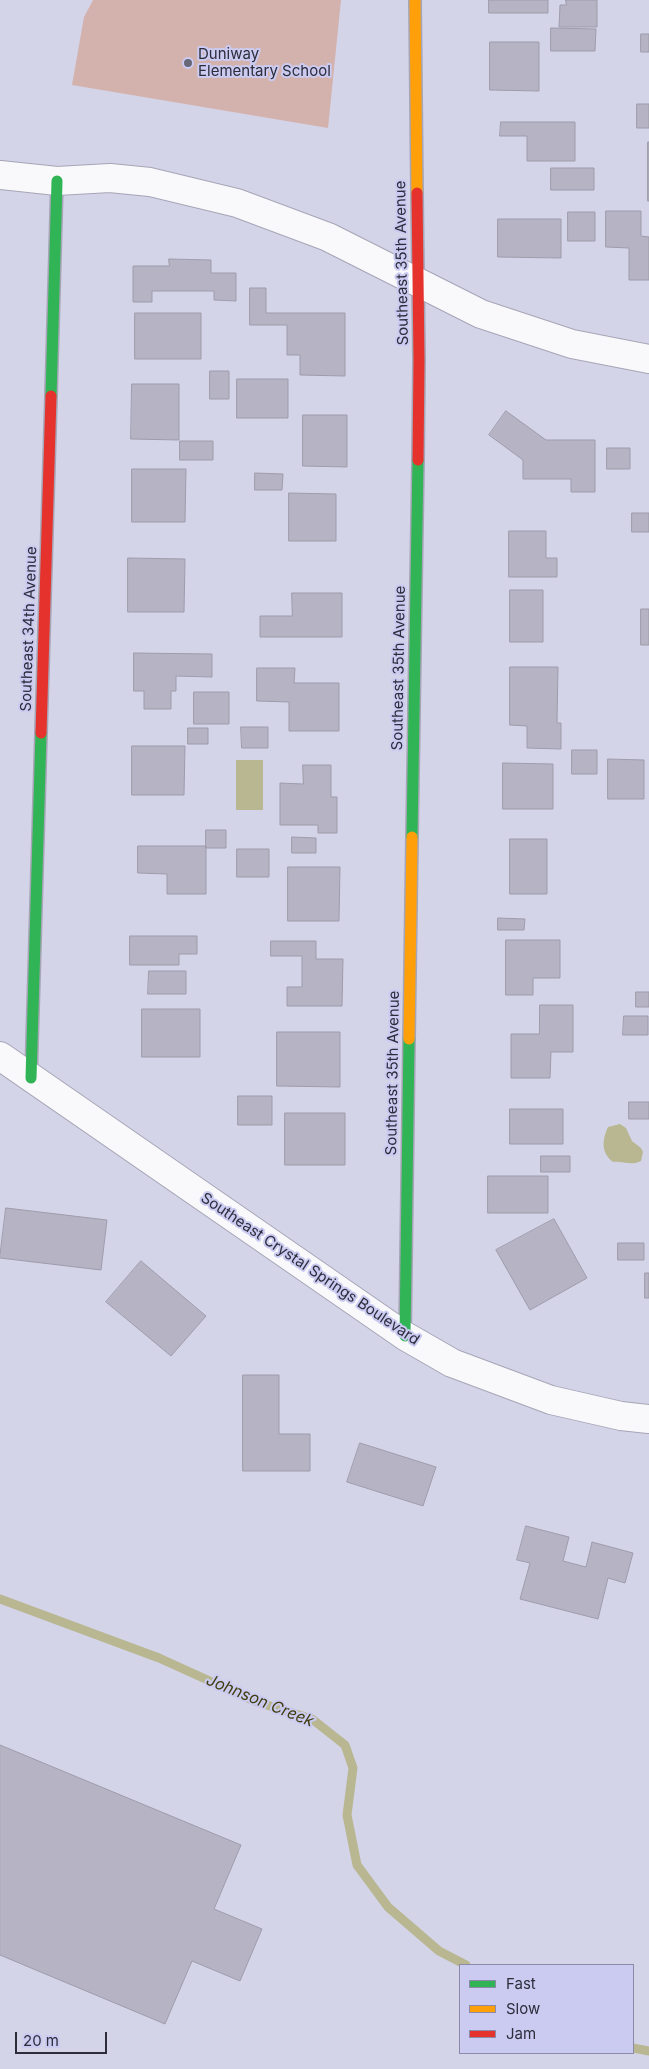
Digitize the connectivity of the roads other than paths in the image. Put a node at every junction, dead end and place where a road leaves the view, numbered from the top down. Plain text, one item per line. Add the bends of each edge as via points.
1 (415, 0) edge
2 (0, 175) edge
3 (57, 181) junction
4 (417, 282) junction
5 (649, 359) edge
6 (0, 1056) edge
7 (31, 1078) junction
8 (404, 1336) junction
9 (649, 1419) edge

1 - 4 street, Southeast 35th Avenue
2 - 3 street
3 - 4 street via 110,178 150,182 237,204 328,237
3 - 7 street, Southeast 34th Avenue
4 - 5 street via 481,314 572,344
4 - 8 street, Southeast 35th Avenue via 419,361
6 - 7 street, Southeast Crystal Springs Boulevard
7 - 8 street, Southeast Crystal Springs Boulevard
8 - 9 street, Southeast Crystal Springs Boulevard via 452,1363 551,1400

